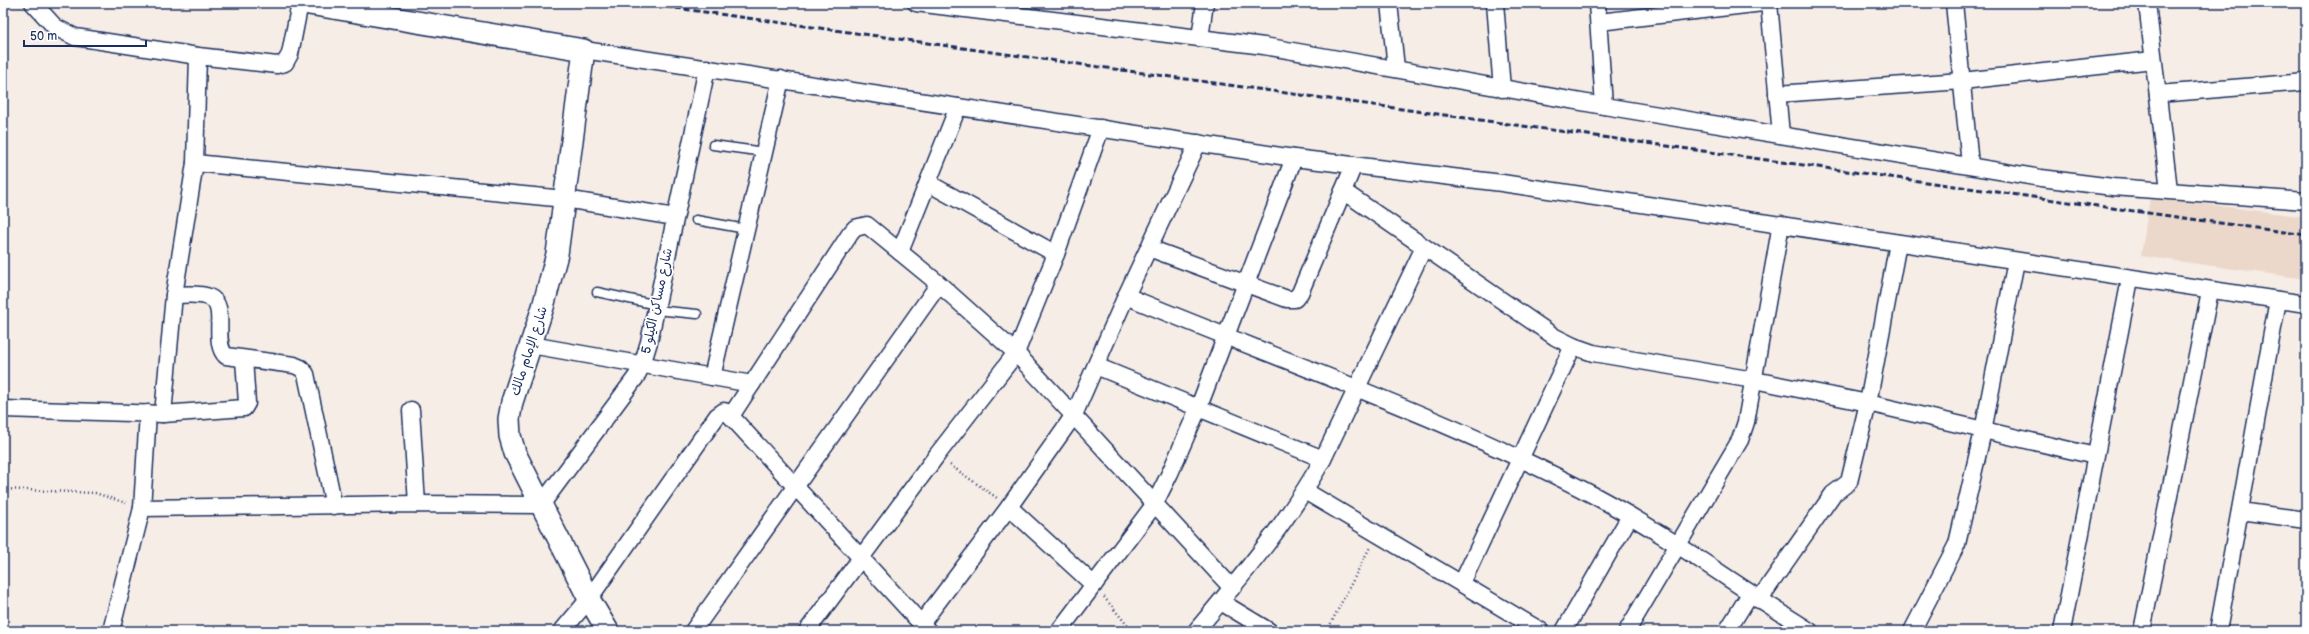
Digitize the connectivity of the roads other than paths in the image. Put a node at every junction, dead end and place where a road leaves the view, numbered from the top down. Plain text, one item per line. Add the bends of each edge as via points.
1 (33, 3) edge
2 (300, 3) edge
3 (304, 3) edge
4 (916, 3) edge
5 (1205, 3) edge
6 (1389, 3) edge
7 (1495, 3) edge
8 (1597, 3) edge
9 (1763, 3) edge
10 (1769, 3) edge
11 (1954, 3) edge
12 (2147, 3) edge
13 (975, 7) edge
14 (1599, 22) junction
15 (1200, 38) junction
16 (584, 50) junction
17 (198, 56) junction
18 (2154, 60) junction
19 (707, 68) junction
20 (1396, 68) junction
21 (781, 80) junction
22 (1962, 81) junction
23 (2306, 82) edge
24 (1502, 88) junction
25 (1777, 94) junction
26 (2158, 94) junction
27 (1604, 106) junction
28 (958, 107) junction
29 (1100, 128) junction
30 (1781, 135) junction
31 (1198, 143) junction
32 (713, 145) dead end
33 (764, 152) junction
34 (1294, 158) junction
35 (195, 163) junction
36 (1354, 165) junction
37 (1970, 165) junction
38 (928, 183) junction
39 (2169, 190) junction
40 (1343, 191) junction
41 (565, 199) junction
42 (2306, 201) edge
43 (675, 217) junction
44 (696, 220) dead end
45 (1781, 224) junction
46 (746, 229) junction
47 (1898, 243) junction
48 (1424, 247) junction
49 (1149, 248) junction
50 (900, 252) junction
51 (1056, 254) junction
52 (2016, 262) junction
53 (2130, 279) junction
54 (1245, 283) junction
55 (939, 284) junction
56 (2210, 290) junction
57 (597, 292) dead end
58 (174, 295) junction
59 (1126, 296) junction
60 (2278, 300) junction
61 (2306, 304) edge
62 (656, 307) junction
63 (697, 314) dead end
64 (1224, 337) junction
65 (531, 345) junction
66 (1573, 346) junction
67 (1016, 353) junction
68 (244, 359) junction
69 (642, 365) junction
70 (1096, 366) junction
71 (712, 377) junction
72 (1754, 380) junction
73 (752, 384) junction
74 (1356, 389) junction
75 (1868, 403) junction
76 (3, 409) edge
77 (1198, 409) junction
78 (411, 410) dead end
79 (155, 413) junction
80 (1074, 415) junction
81 (731, 416) junction
82 (1983, 431) junction
83 (2095, 456) junction
84 (1323, 459) junction
85 (1520, 460) junction
86 (796, 487) junction
87 (1305, 491) junction
88 (417, 504) junction
89 (541, 505) junction
90 (1154, 505) junction
91 (334, 506) junction
92 (1009, 507) junction
93 (142, 508) junction
94 (2240, 512) junction
95 (1630, 516) junction
96 (2306, 520) edge
97 (1677, 545) junction
98 (861, 559) junction
99 (1462, 583) junction
100 (1094, 585) junction
101 (1232, 588) junction
102 (1755, 597) junction
103 (588, 599) junction
104 (1221, 602) junction
105 (924, 627) edge
106 (1537, 630) edge
107 (111, 631) edge
108 (562, 631) edge
109 (608, 631) edge
110 (693, 631) edge
111 (807, 631) edge
112 (1059, 631) edge
113 (1196, 631) edge
114 (1269, 631) edge
115 (1564, 631) edge
116 (1627, 631) edge
117 (1727, 631) edge
118 (1810, 631) edge
119 (1912, 631) edge
120 (2062, 631) edge
121 (2142, 631) edge
122 (2218, 631) edge

1 - 17 street via 55,28 75,37
2 - 17 street via 290,54 285,63 277,65
3 - 16 street
4 - 13 street
5 - 15 street
6 - 20 street
7 - 24 street
8 - 14 street
9 - 14 street
10 - 25 street
11 - 22 street
12 - 18 street
13 - 15 street
14 - 27 street
15 - 20 street
16 - 19 street
16 - 41 street, شارع الإمام مالك
17 - 35 street
18 - 22 street
18 - 26 street
19 - 21 street
19 - 43 street, شارع مساكن الكيلو 5
20 - 24 street
21 - 28 street
21 - 33 street
22 - 25 street
22 - 37 street
23 - 26 street
24 - 27 street
25 - 30 street
26 - 39 street
27 - 30 street
28 - 29 street
28 - 38 street
29 - 31 street
29 - 51 street
30 - 37 street
31 - 34 street
31 - 49 street
32 - 33 lane
33 - 46 street
34 - 36 street
34 - 54 street
35 - 41 street
35 - 58 street
36 - 40 street
36 - 45 street via 1502,183
37 - 39 street via 2049,179 2113,187
38 - 50 street
38 - 51 street
39 - 42 street
40 - 48 street
40 - 54 street via 1295,300
41 - 43 street
41 - 65 street, شارع الإمام مالك via 552,274
43 - 62 street, شارع مساكن الكيلو 5
44 - 46 lane
45 - 47 street
45 - 72 street
46 - 71 street
47 - 52 street
47 - 75 street
48 - 66 street via 1555,337
48 - 74 street
49 - 54 street
49 - 59 street
50 - 55 street
50 - 73 street via 867,225 855,228
51 - 67 street
52 - 53 street
52 - 82 street
53 - 56 street
53 - 83 street
54 - 64 street
55 - 67 street
55 - 86 street
56 - 60 street
56 - 121 street
57 - 62 lane
58 - 68 street via 202,296 214,300 218,306 222,351 226,356
58 - 79 street
59 - 64 street
59 - 70 street
60 - 61 street
60 - 94 street
62 - 63 lane
62 - 69 street, شارع مساكن الكيلو 5
64 - 74 street
64 - 77 street
65 - 69 street
65 - 89 street, شارع الإمام مالك via 512,402 510,436 515,453
66 - 72 street via 1593,352
66 - 85 street
67 - 80 street
67 - 98 street
68 - 79 street via 247,401 244,408
68 - 91 street via 294,365 306,374
69 - 71 street
69 - 89 street, شارع مساكن الكيلو 5 via 636,377
70 - 77 street
70 - 80 street
71 - 73 street
72 - 75 street
72 - 97 street via 1740,440
73 - 81 street
74 - 84 street
74 - 85 street
75 - 82 street
75 - 102 street via 1849,482 1833,494
76 - 79 street
77 - 84 street
77 - 90 street
78 - 88 street
79 - 93 street
80 - 90 street
80 - 92 street
81 - 86 street
81 - 103 street via 724,411 717,416
82 - 83 street
82 - 119 street via 1957,544
83 - 120 street
84 - 87 street
85 - 95 street
85 - 99 street
86 - 98 street
86 - 110 street
87 - 99 street
87 - 101 street via 1273,537
88 - 89 street
88 - 91 street
89 - 103 street, شارع الإمام مالك
90 - 100 street
90 - 101 street
91 - 93 street
92 - 100 street
92 - 105 street
93 - 107 street
94 - 96 street
94 - 122 street
95 - 97 street
95 - 115 street
97 - 102 street
97 - 116 street
98 - 105 street
98 - 111 street
99 - 106 street
100 - 112 street
101 - 104 street
102 - 117 street
102 - 118 street
103 - 108 street
103 - 109 street, شارع الإمام مالك
104 - 113 street
104 - 114 street

